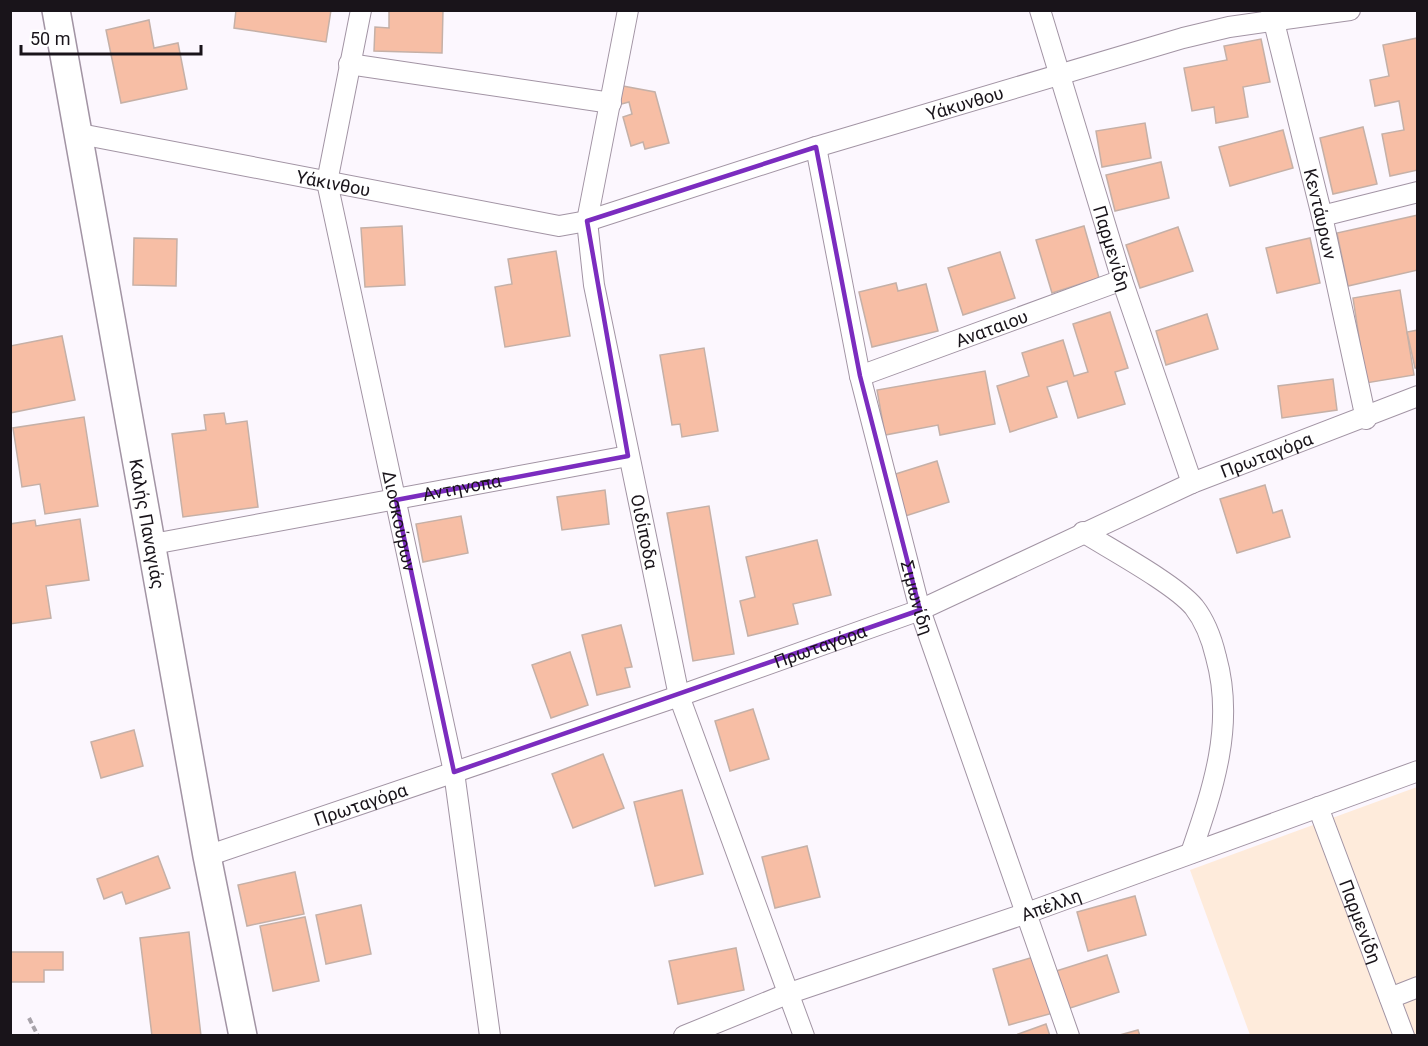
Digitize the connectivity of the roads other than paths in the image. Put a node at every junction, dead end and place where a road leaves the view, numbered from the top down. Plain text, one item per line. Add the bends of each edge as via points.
1 (56, 10) edge
2 (361, 10) edge
3 (628, 10) edge
4 (1040, 10) edge
5 (1350, 10) edge
6 (1272, 16) edge
7 (349, 64) junction
8 (1058, 75) junction
9 (611, 103) junction
10 (80, 134) junction
11 (816, 147) junction
12 (327, 182) junction
13 (1418, 192) edge
14 (1322, 216) junction
15 (587, 221) junction
16 (1122, 280) junction
17 (860, 376) junction
18 (1418, 396) edge
19 (1366, 418) junction
20 (628, 456) junction
21 (1192, 483) junction
22 (396, 500) junction
23 (1083, 532) junction
24 (153, 544) junction
25 (920, 610) junction
26 (679, 696) junction
27 (1418, 771) edge
28 (454, 772) junction
29 (1318, 807) junction
30 (1191, 854) junction
31 (207, 856) junction
32 (1027, 913) junction
33 (1418, 987) edge
34 (787, 994) junction
35 (1390, 998) junction
36 (243, 1035) edge
37 (490, 1035) edge
38 (684, 1035) edge
39 (804, 1035) edge
40 (1069, 1035) edge
41 (1404, 1035) edge

1 - 10 street, Καλής Παναγιάς
2 - 7 street, Διοσκούρων
3 - 9 street, Οιδίποδα
4 - 8 street, Παρμενίδη
5 - 6 street, Υάκυνθου
6 - 8 street, Υάκυνθου
6 - 14 street, Κεντάυρων
7 - 9 street
7 - 12 street, Διοσκούρων
8 - 11 street, Υάκυνθου
8 - 16 street, Παρμενίδη
9 - 15 street, Οιδίποδα
10 - 12 street, Υάκινθου
10 - 24 street, Καλής Παναγιάς
11 - 15 street, Υάκυνθου
11 - 17 street, Σιμωνίδη
12 - 15 street, Υάκινθου via 559,226
12 - 22 street, Διοσκούρων
13 - 14 street
14 - 19 street, Κεντάυρων
15 - 20 street, Οιδίποδα via 594,285
16 - 17 street, Αναταιου
16 - 21 street, Παρμενίδη
17 - 25 street, Σιμωνίδη
18 - 19 street, Πρωταγόρα
19 - 21 street, Πρωταγόρα
20 - 22 street, Αντηνοπα
20 - 26 street, Οιδίποδα
21 - 23 street, Πρωταγόρα
22 - 24 street, Αντηνοπα
22 - 28 street, Διοσκούρων
23 - 25 street, Πρωταγόρα
23 - 30 street via 1193,606 1211,638 1224,684 1224,734
24 - 31 street, Καλής Παναγιάς
25 - 26 street, Πρωταγόρα
25 - 32 street, Σιμωνίδη
26 - 28 street, Πρωταγόρα
26 - 34 street, Οιδίποδα
27 - 29 street, Απέλλη
28 - 31 street, Πρωταγόρα
28 - 37 street, Διοσκούρων
29 - 30 street, Απέλλη
29 - 35 street, Παρμενίδη
30 - 32 street, Απέλλη
31 - 36 street, Καλής Παναγιάς
32 - 34 street, Απέλλη
32 - 40 street, Σιμωνίδη
33 - 35 street
34 - 38 street, Απέλλη
34 - 39 street, Οιδίποδα
35 - 41 street, Παρμενίδη

